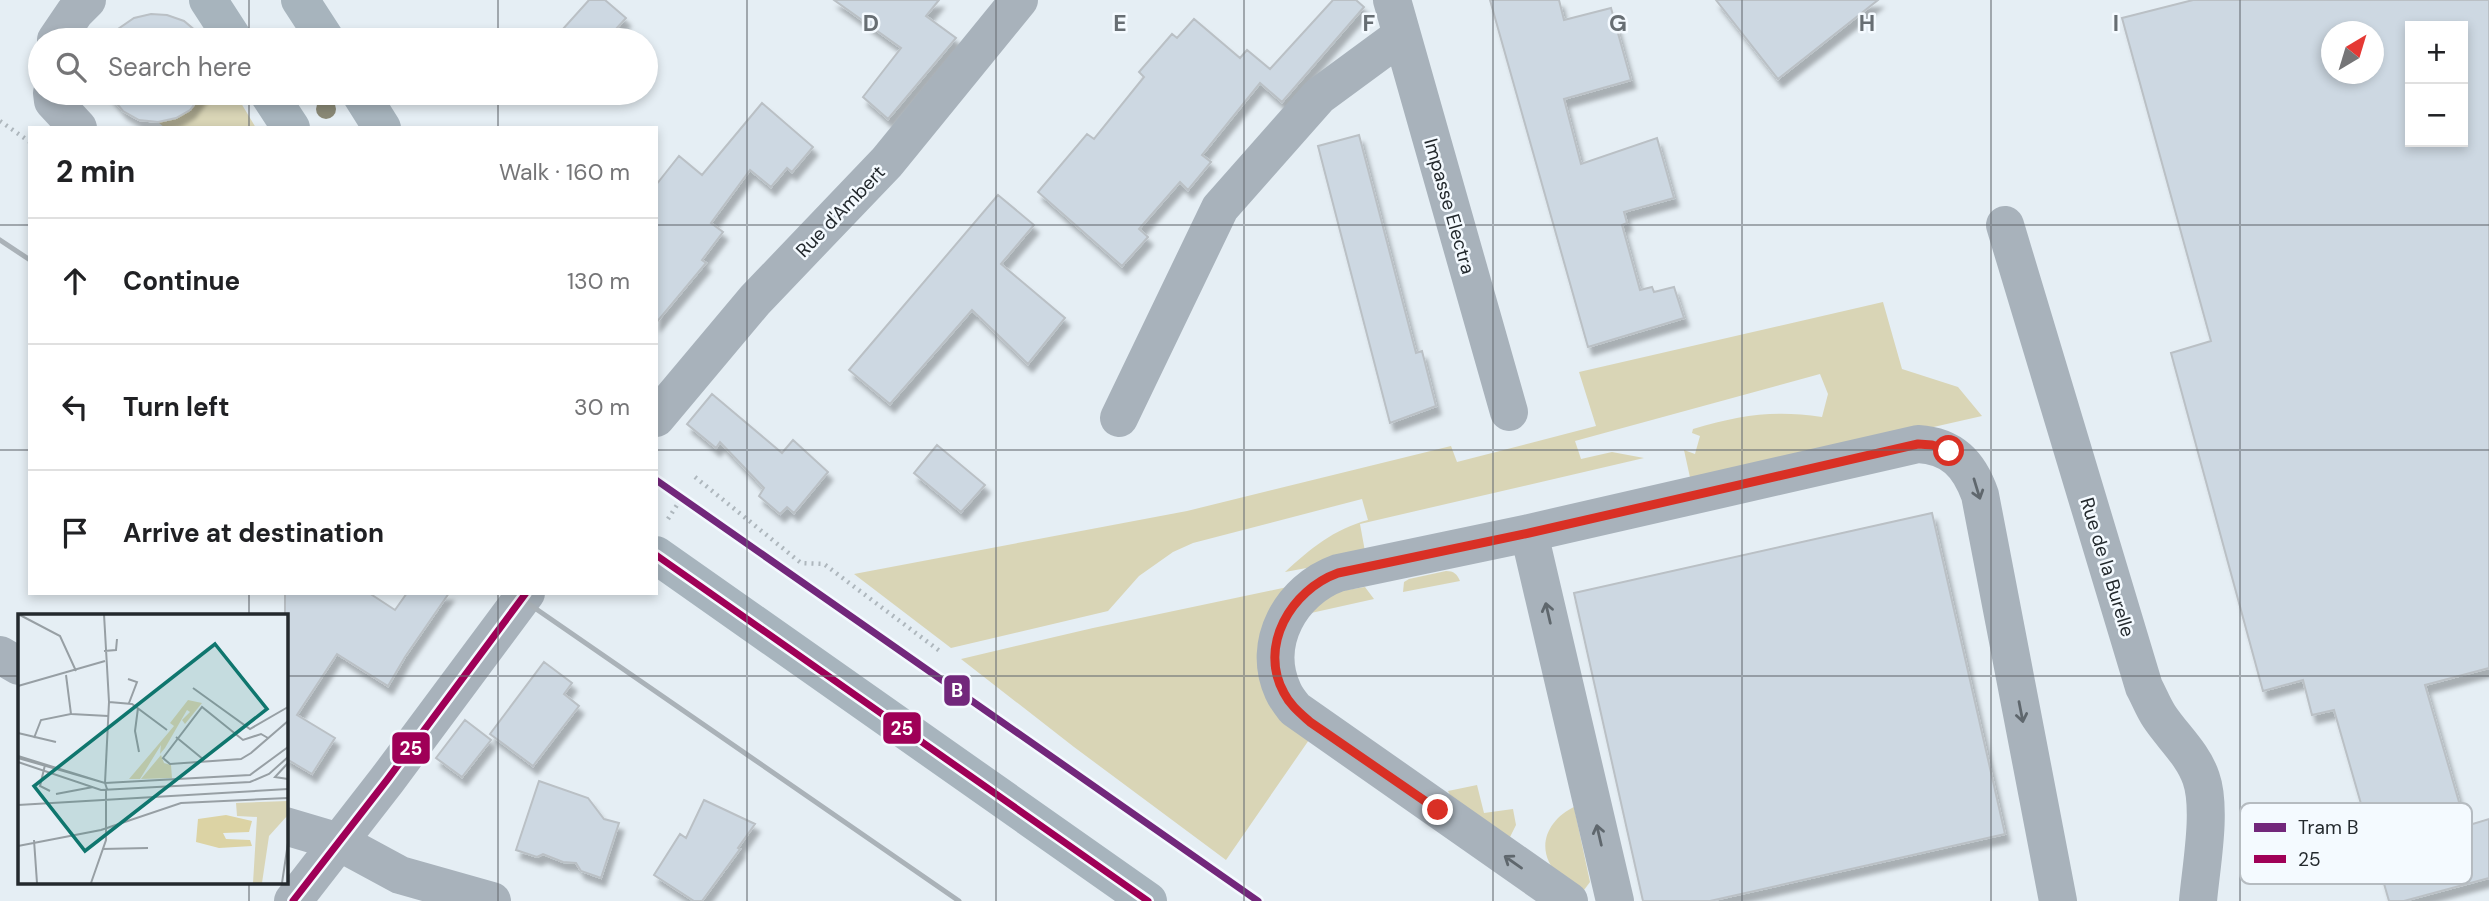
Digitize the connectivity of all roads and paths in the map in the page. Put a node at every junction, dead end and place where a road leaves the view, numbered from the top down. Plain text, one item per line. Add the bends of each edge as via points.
1 (87, 0) edge
2 (208, 0) edge
3 (300, 0) edge
4 (1019, 0) edge
5 (1397, 18) edge
6 (64, 28) edge
7 (226, 28) edge
8 (318, 28) edge
9 (56, 105) edge
10 (276, 105) edge
11 (368, 105) edge
12 (0, 121) edge
13 (76, 126) edge
14 (290, 126) edge
15 (381, 126) edge
16 (28, 141) edge
17 (2005, 225) dead end
18 (1509, 412) dead end
19 (658, 416) edge
20 (1119, 418) dead end
21 (695, 477) dead end
22 (686, 491) dead end
23 (1529, 533) junction
24 (661, 538) edge
25 (524, 595) edge
26 (941, 652) dead end
27 (0, 655) edge
28 (18, 665) edge
29 (287, 827) edge
30 (339, 842) junction
31 (293, 901) edge
32 (492, 901) edge
33 (1148, 901) edge
34 (1569, 901) edge
35 (1615, 901) edge
36 (2058, 901) edge
37 (2198, 901) edge

1 - 6 street
2 - 7 main road
3 - 8 main road
4 - 19 street, Rue d'Ambert via 887,162 755,300
5 - 18 street, Impasse Electra
5 - 20 street via 1319,96 1220,208
9 - 13 street
10 - 14 main road
11 - 15 main road
12 - 16 path
17 - 37 street, Rue de la Burelle via 2144,687 2201,776 2205,815
21 - 26 path via 802,563 824,564
22 - 24 path
34 -> 23 street via 1310,722 1283,692 1275,658 1276,641 1290,610 1324,578
35 -> 23 street
23 -> 36 street via 1918,444 1949,451 1968,470 1980,495
24 - 33 main road
25 - 30 street
27 - 28 street
29 - 30 street
30 - 31 street
30 - 32 street via 400,875

